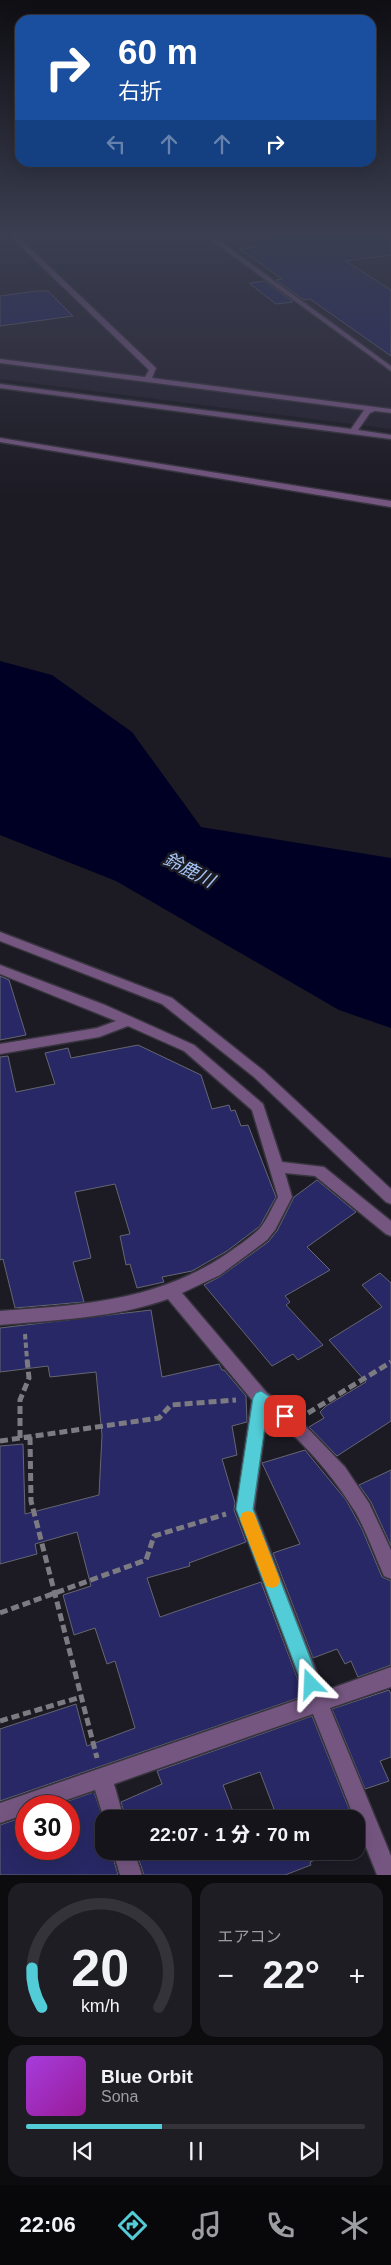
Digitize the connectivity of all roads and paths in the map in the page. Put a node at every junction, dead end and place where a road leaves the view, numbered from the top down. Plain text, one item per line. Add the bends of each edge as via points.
1 (102, 322) edge
2 (326, 322) edge
3 (0, 361) edge
4 (391, 369) edge
5 (148, 379) junction
6 (0, 386) edge
7 (370, 411) junction
8 (391, 411) edge
9 (354, 429) junction
10 (391, 437) edge
11 (0, 440) edge
12 (391, 504) edge
13 (0, 936) edge
14 (0, 969) edge
15 (129, 1021) junction
16 (0, 1049) edge
17 (276, 1167) junction
18 (391, 1198) edge
19 (391, 1230) edge
20 (172, 1292) junction
21 (24, 1316) junction
22 (0, 1318) edge
23 (391, 1362) edge
24 (261, 1398) junction
25 (292, 1423) junction
26 (30, 1437) junction
27 (20, 1438) junction
28 (0, 1441) edge
29 (244, 1509) junction
30 (391, 1570) edge
31 (54, 1592) junction
32 (0, 1613) edge
33 (391, 1677) edge
34 (81, 1697) junction
35 (318, 1702) junction
36 (0, 1721) edge
37 (102, 1778) junction
38 (111, 1810) edge
39 (0, 1813) edge
40 (126, 1860) edge
41 (130, 1875) edge
42 (388, 1875) edge

1 - 5 street via 153,370
2 - 4 street
3 - 5 street
5 - 7 street via 349,405
6 - 9 street
7 - 8 street
7 - 9 street
9 - 10 street
11 - 12 street
13 - 18 street via 167,1001 259,1074
14 - 15 street
15 - 16 street via 99,1032
15 - 17 street via 189,1048 258,1108
17 - 19 street via 319,1171
17 - 20 street via 286,1197 266,1231 219,1269
20 - 21 street via 80,1312
20 - 24 street
21 - 22 street
21 - 27 path via 29,1378 20,1400
23 - 25 path
24 - 25 street
24 - 26 path via 171,1405 159,1418
24 - 29 street
25 - 30 street via 339,1472 363,1509
26 - 27 path
26 - 31 path via 31,1501
27 - 28 path
29 - 31 path via 154,1536 146,1560
29 - 35 street
31 - 32 path
31 - 34 path
33 - 35 street
34 - 36 path
34 - 37 path
35 - 37 street
35 - 42 street
37 - 38 street
37 - 39 street
40 - 41 street

